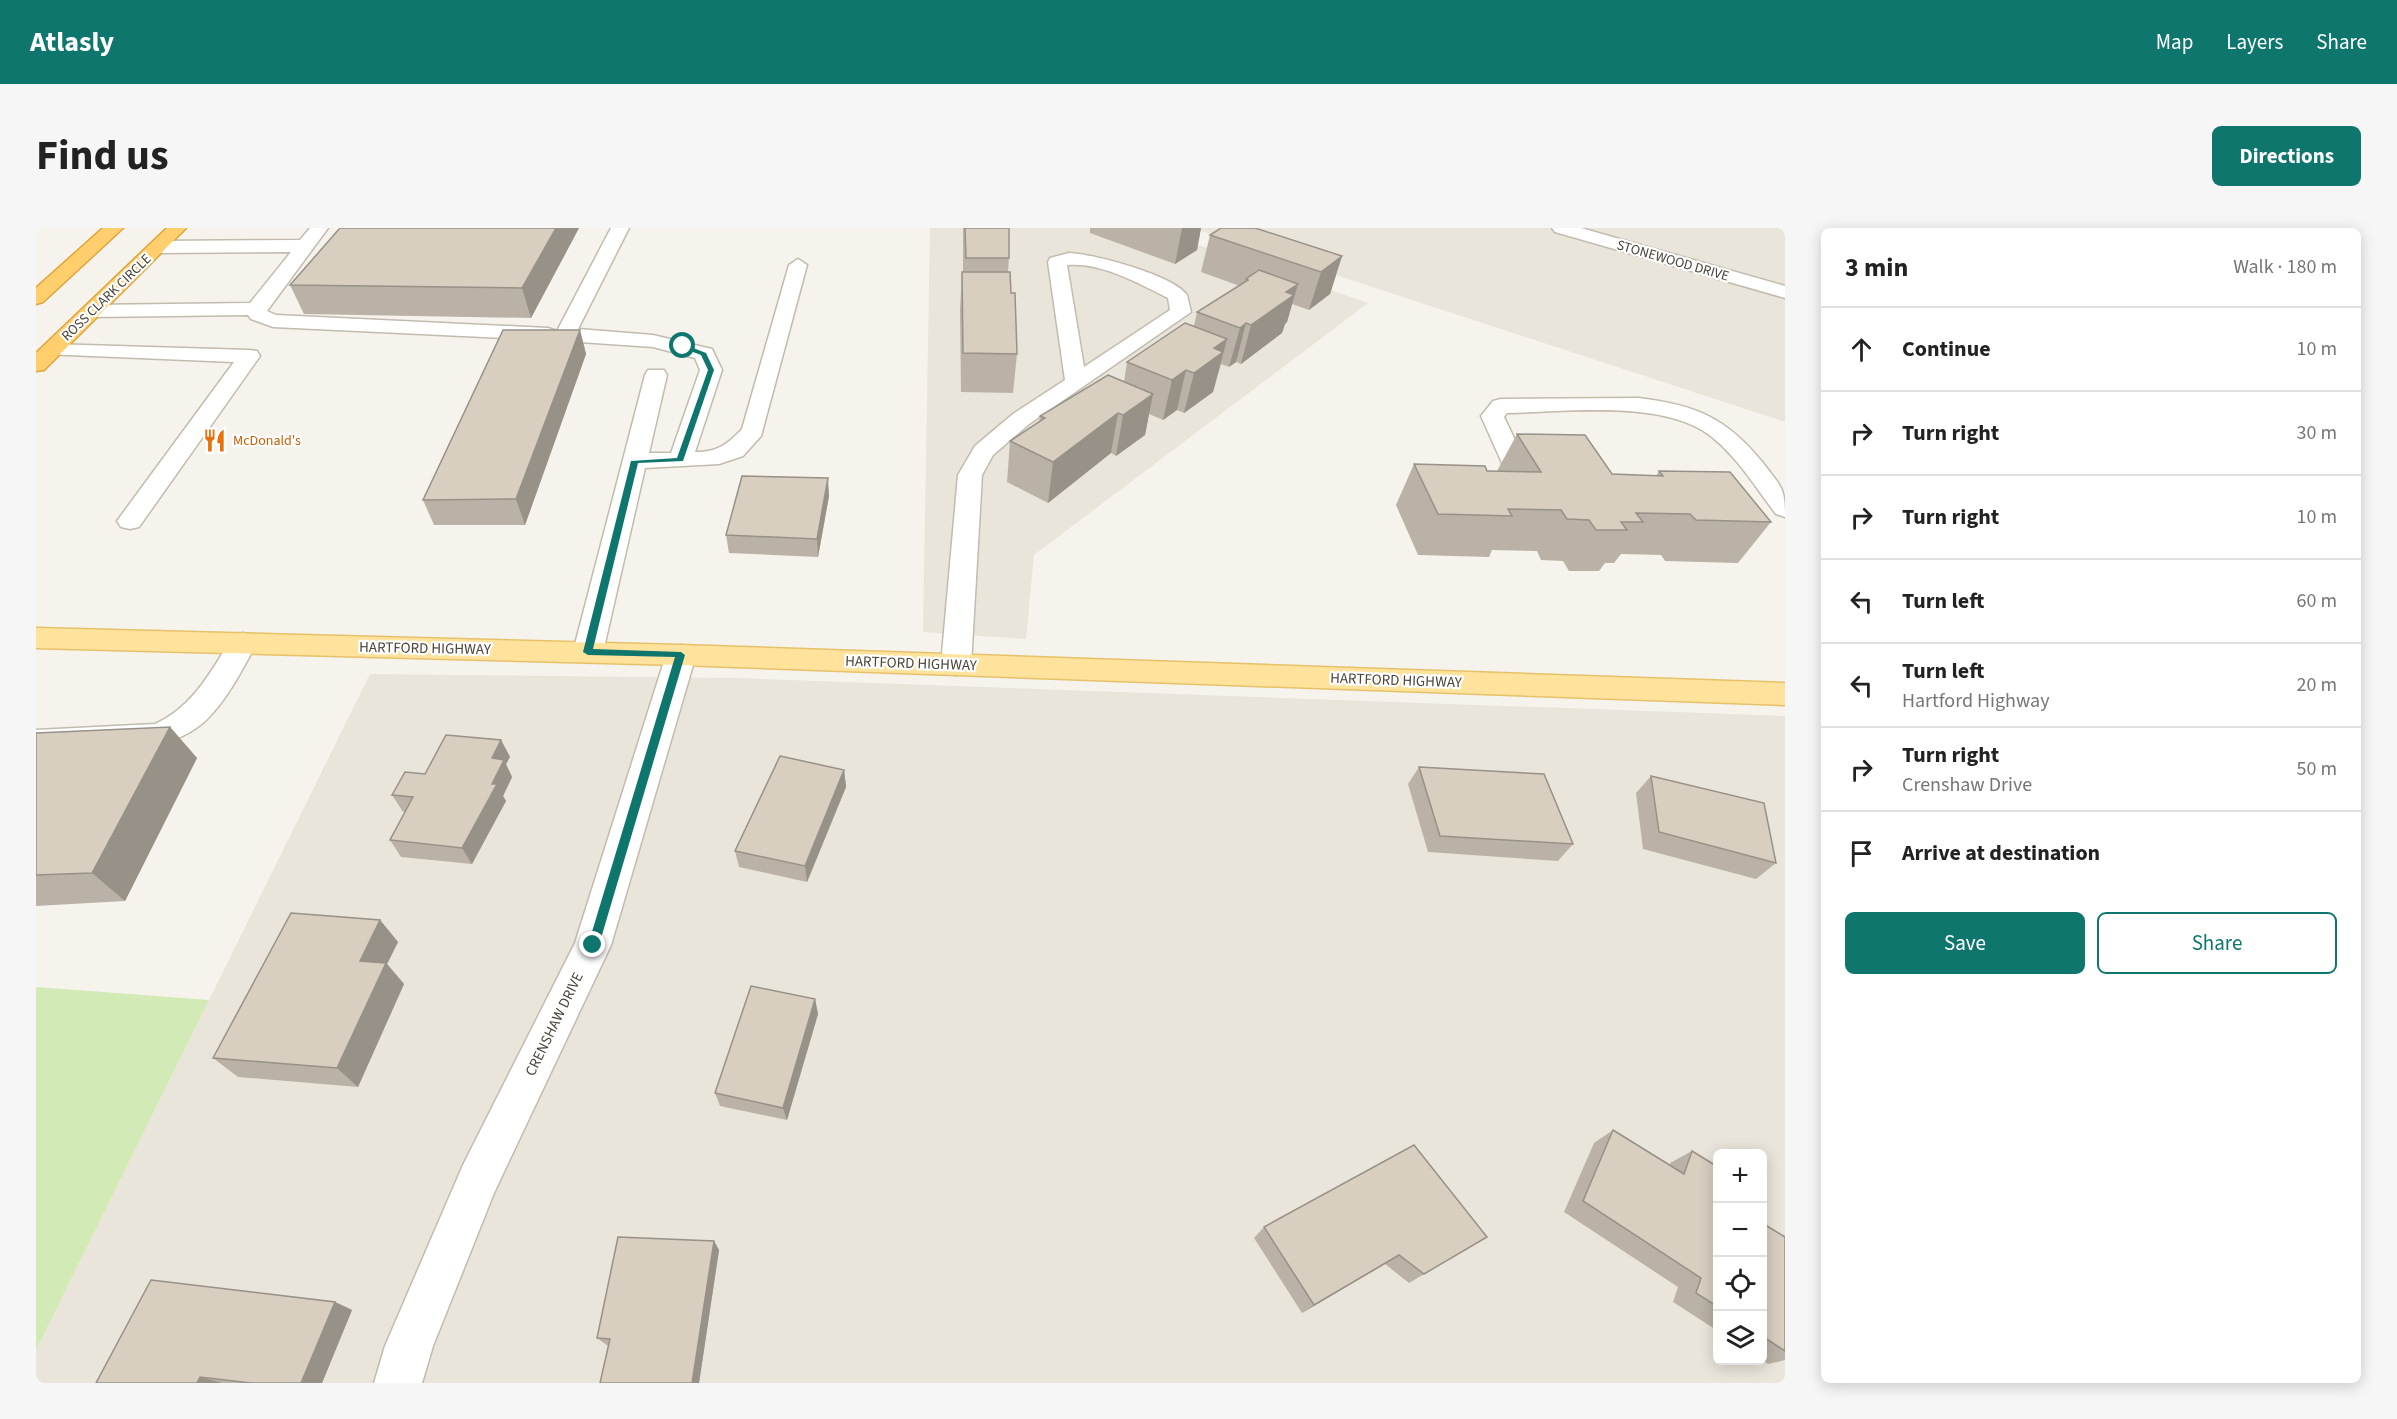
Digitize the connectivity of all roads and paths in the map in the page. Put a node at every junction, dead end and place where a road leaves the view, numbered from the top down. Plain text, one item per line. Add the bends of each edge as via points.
1 (114, 228) edge
2 (177, 228) edge
3 (319, 228) edge
4 (620, 228) edge
5 (1560, 228) edge
6 (158, 246) junction
7 (304, 246) junction
8 (92, 248) junction
9 (798, 265) dead end
10 (1785, 292) edge
11 (36, 298) edge
12 (256, 309) junction
13 (183, 310) junction
14 (92, 312) junction
15 (565, 335) junction
16 (146, 353) junction
17 (44, 358) edge
18 (656, 375) dead end
19 (1076, 382) junction
20 (680, 460) junction
21 (635, 461) junction
22 (1515, 463) dead end
23 (1785, 509) edge
24 (130, 521) dead end
25 (36, 638) edge
26 (243, 643) junction
27 (588, 652) junction
28 (681, 655) junction
29 (956, 664) junction
30 (1785, 694) edge
31 (36, 742) edge
32 (398, 1383) edge

1 - 8 highway
2 - 6 highway, ROSS CLARK CIRCLE
3 - 7 street
4 - 15 street
5 - 10 street, STONEWOOD DRIVE
6 - 7 street
6 - 8 highway
6 - 14 highway, ROSS CLARK CIRCLE
7 - 12 street
8 - 11 highway
9 - 20 street via 753,431 735,451 711,459
12 - 13 street
12 - 15 street via 258,315 273,321
13 - 14 street
13 - 16 street
14 - 17 highway, ROSS CLARK CIRCLE
15 - 20 street via 656,341 704,354 711,370
16 - 17 street
16 - 24 street via 249,356
18 - 21 street
19 - 19 street via 1180,312 1177,295 1092,261 1064,258 1057,262
19 - 29 street via 1021,419 983,451 970,475
20 - 21 street
21 - 27 street
22 - 23 street via 1492,416 1502,406 1661,408 1696,418 1722,433
25 - 26 main road, HARTFORD HIGHWAY
26 - 27 main road, HARTFORD HIGHWAY
26 - 31 street via 206,704 174,730 158,735
27 - 28 main road, HARTFORD HIGHWAY
28 - 29 main road, HARTFORD HIGHWAY
28 - 32 street, CRENSHAW DRIVE via 593,945 478,1180 409,1346
29 - 30 main road, HARTFORD HIGHWAY

